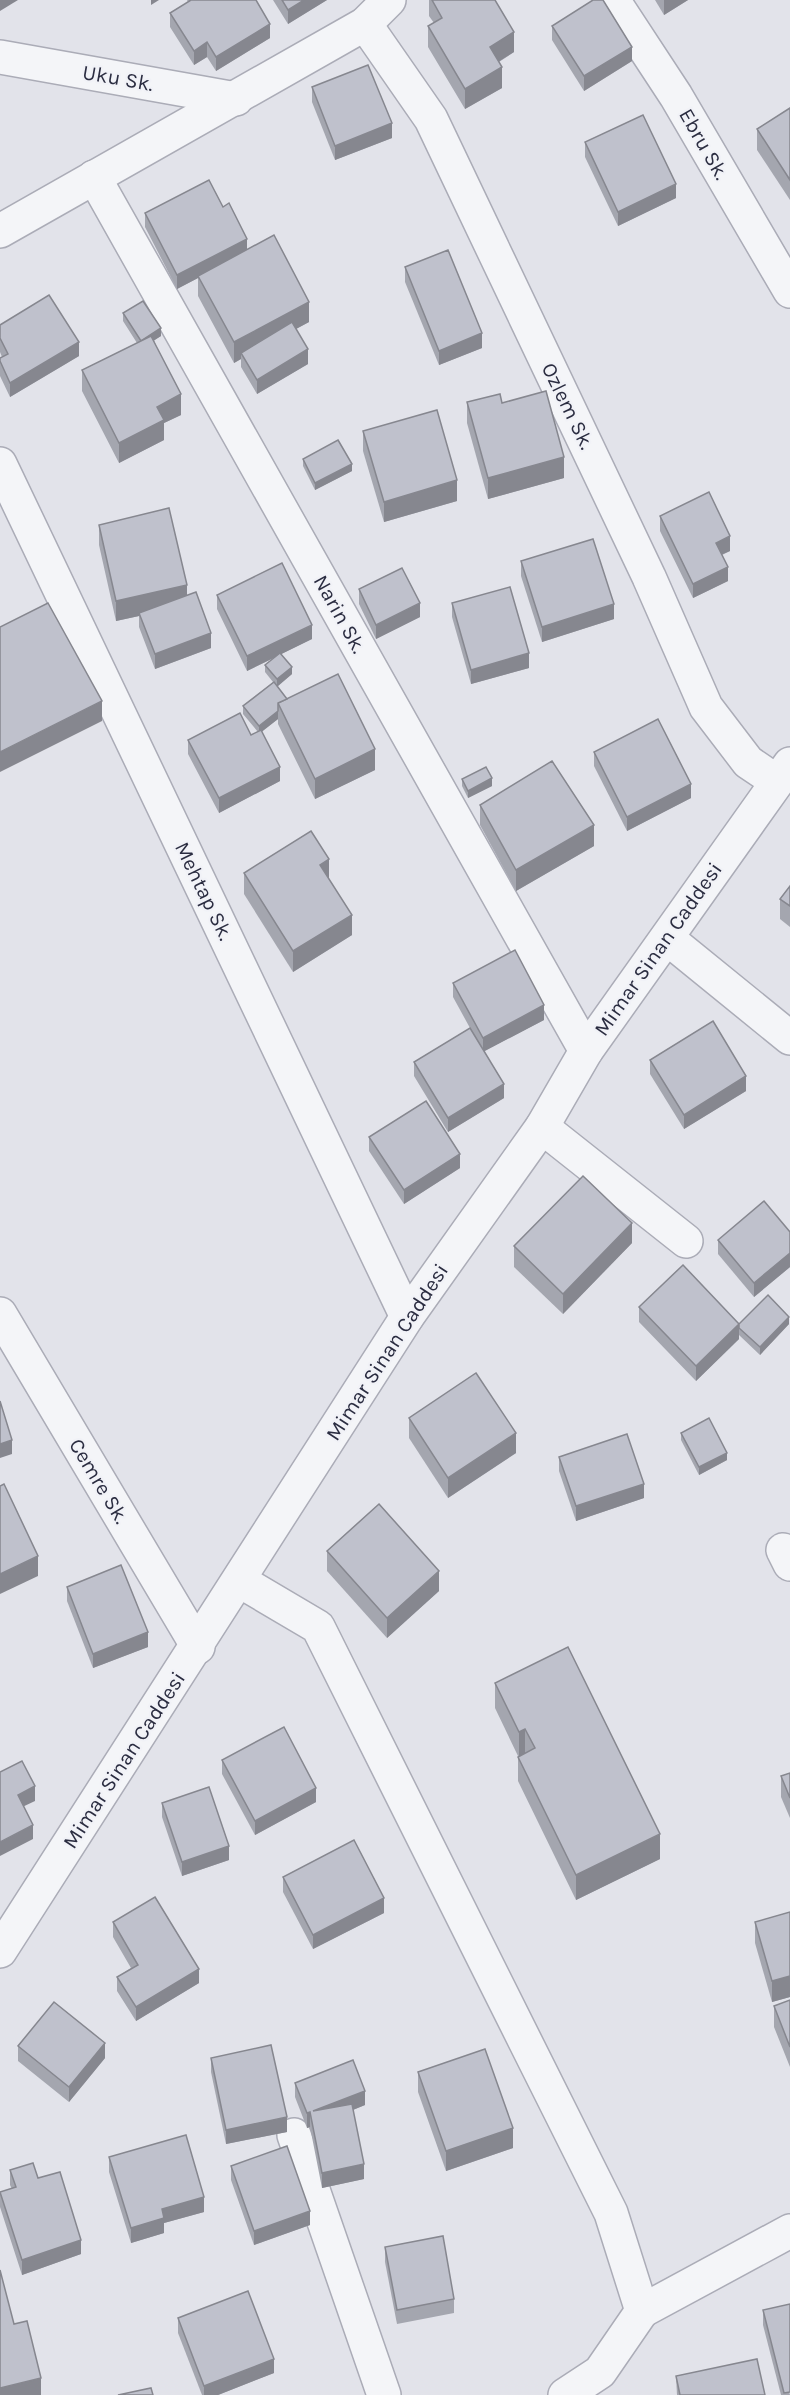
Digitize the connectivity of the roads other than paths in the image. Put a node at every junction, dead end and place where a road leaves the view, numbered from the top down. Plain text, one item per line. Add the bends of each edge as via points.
1 (390, 0) edge
2 (613, 0) edge
3 (365, 24) junction
4 (0, 57) edge
5 (236, 99) junction
6 (94, 177) junction
7 (0, 231) edge
8 (790, 291) edge
9 (0, 464) edge
10 (783, 772) edge
11 (667, 938) junction
12 (790, 1038) edge
13 (586, 1051) junction
14 (542, 1127) junction
15 (686, 1241) dead end
16 (0, 1314) edge
17 (407, 1317) junction
18 (240, 1581) junction
19 (198, 1647) junction
20 (0, 1951) edge
21 (294, 2135) dead end
22 (790, 2231) edge
23 (642, 2312) junction
24 (384, 2395) edge
25 (565, 2395) edge

1 - 3 street
2 - 8 street, Ebru Sk. via 676,96
3 - 5 street
3 - 10 street, Ozlem Sk. via 431,119 644,567 706,707 748,762
4 - 5 street, Uku Sk.
5 - 6 street
6 - 7 street
6 - 13 street, Narin Sk.
9 - 17 street, Mehtap Sk.
10 - 11 street, Mimar Sinan Caddesi
11 - 12 street
11 - 13 street, Mimar Sinan Caddesi
13 - 14 street, Mimar Sinan Caddesi
14 - 15 street
14 - 17 street, Mimar Sinan Caddesi
16 - 19 street, Cemre Sk.
17 - 18 street, Mimar Sinan Caddesi
18 - 19 street, Mimar Sinan Caddesi
18 - 23 street via 318,1627 611,2213
19 - 20 street, Mimar Sinan Caddesi
21 - 24 street
22 - 23 street
23 - 25 street via 600,2372

